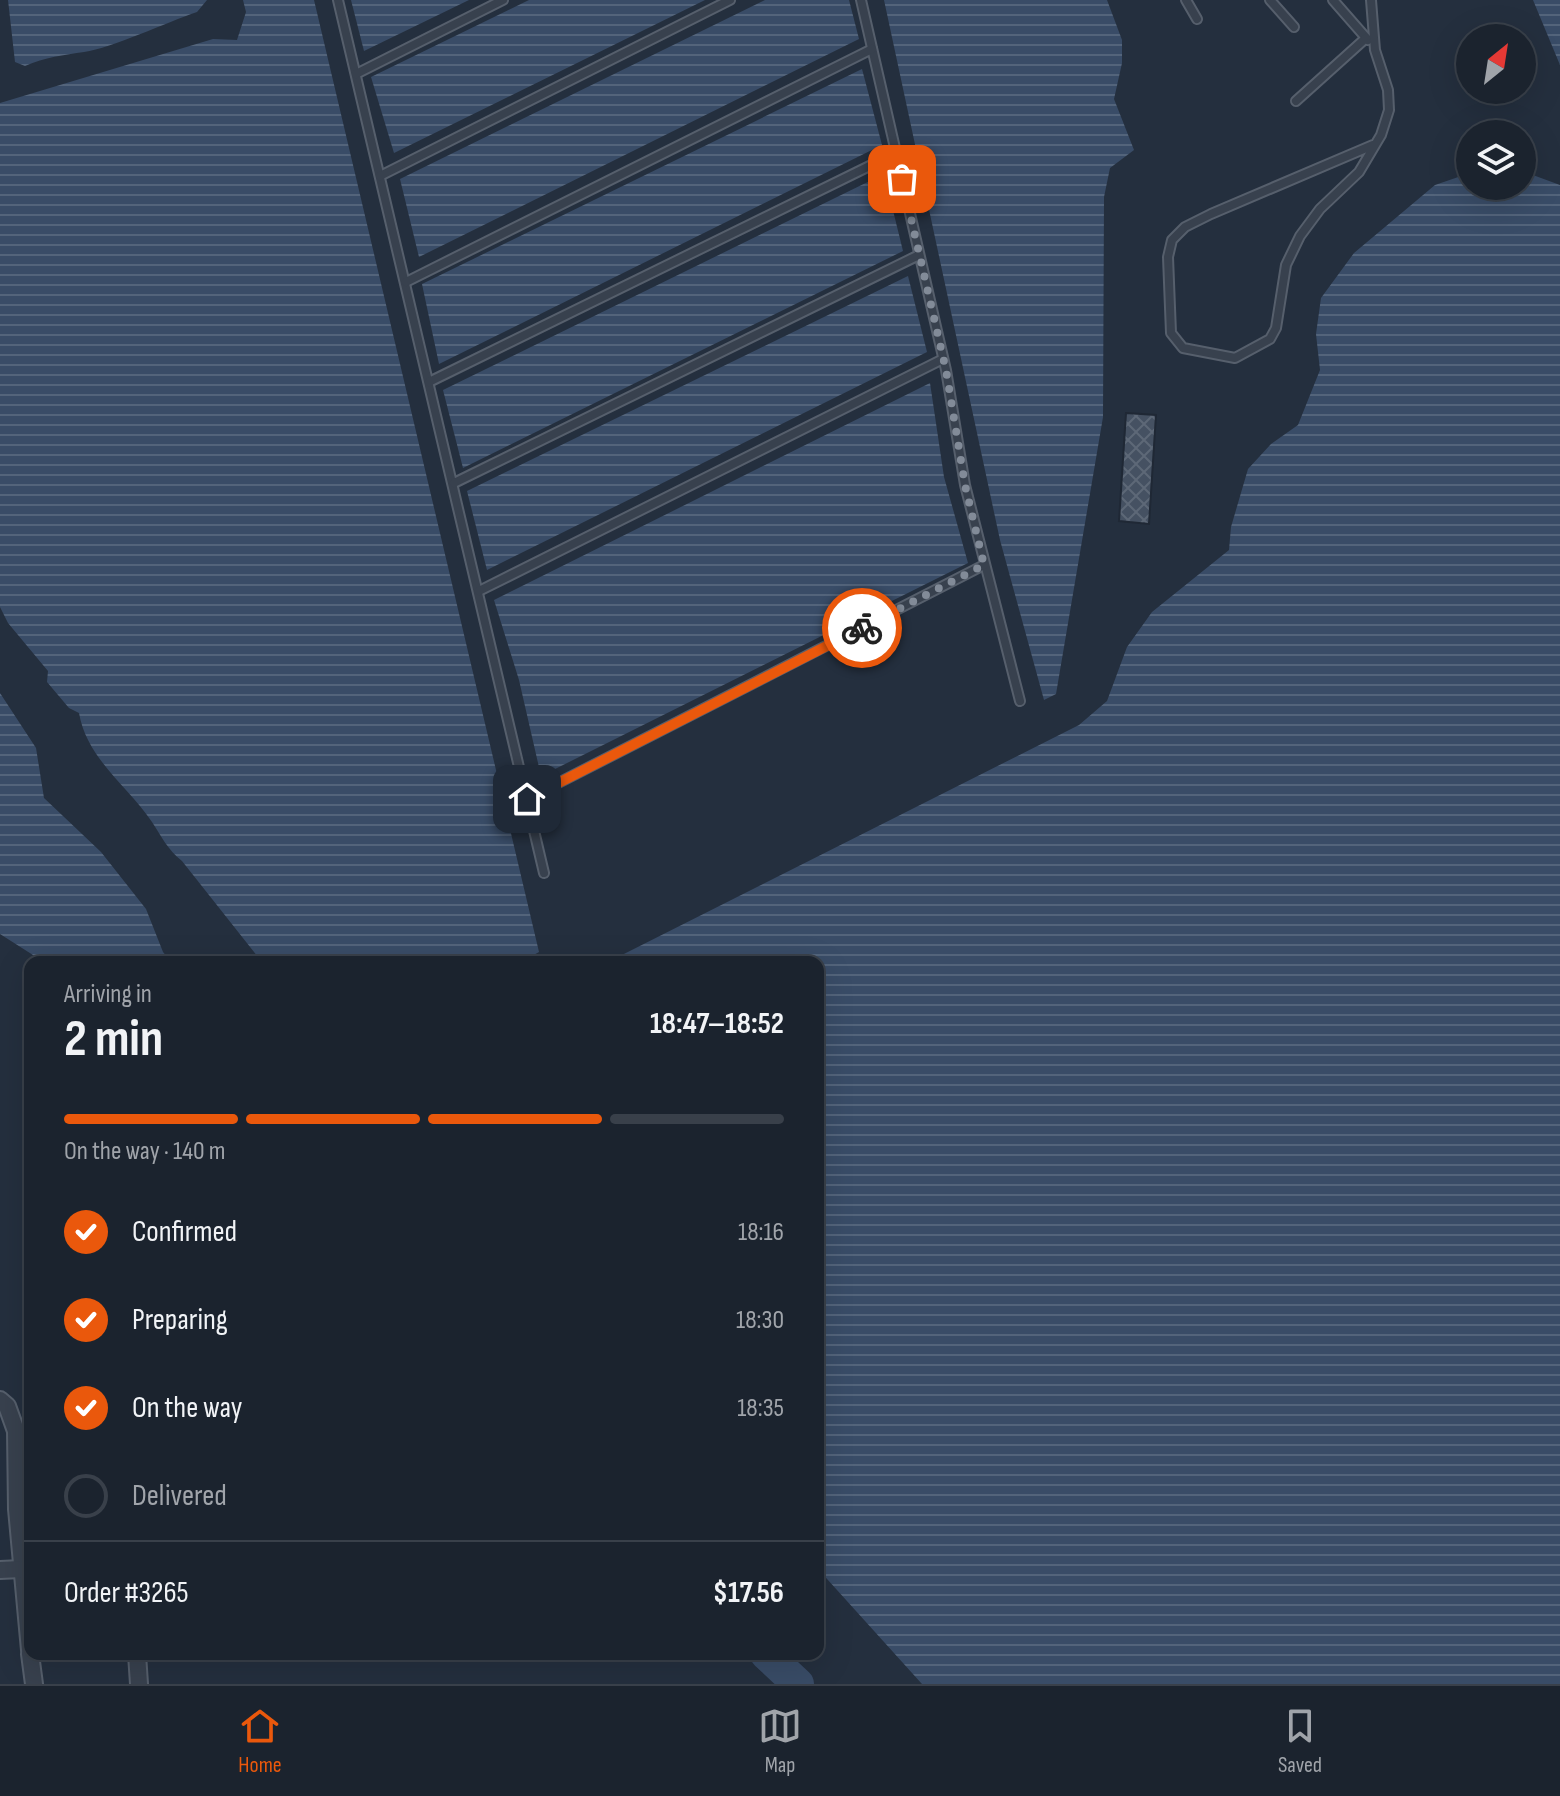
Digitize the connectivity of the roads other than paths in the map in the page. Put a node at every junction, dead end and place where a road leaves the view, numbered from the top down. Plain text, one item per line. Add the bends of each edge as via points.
1 (338, 0) edge
2 (503, 0) edge
3 (730, 0) edge
4 (861, 0) edge
5 (1186, 0) edge
6 (1270, 0) edge
7 (1333, 0) edge
8 (1371, 0) edge
9 (1197, 19) dead end
10 (1294, 27) dead end
11 (1366, 38) junction
12 (872, 49) junction
13 (1375, 50) junction
14 (356, 74) junction
15 (1296, 101) dead end
16 (1373, 145) junction
17 (896, 153) junction
18 (380, 176) junction
19 (919, 255) junction
20 (406, 282) junction
21 (943, 359) junction
22 (429, 382) junction
23 (454, 483) junction
24 (984, 565) junction
25 (479, 591) junction
26 (1020, 701) dead end
27 (527, 799) junction
28 (544, 873) dead end
29 (0, 1400) edge
30 (8, 1508) edge
31 (21, 1569) junction
32 (0, 1570) edge
33 (24, 1597) edge
34 (31, 1660) edge
35 (137, 1660) edge
36 (34, 1684) edge
37 (139, 1684) edge

1 - 14 lane
2 - 14 lane
3 - 18 lane
4 - 12 lane
5 - 9 lane
6 - 10 lane
7 - 11 lane
8 - 13 lane
11 - 13 lane
11 - 15 lane
12 - 17 lane
12 - 20 lane
13 - 16 lane via 1389,110
14 - 18 lane
16 - 16 lane via 1359,172 1320,209 1293,249 1270,339 1235,358 1183,348 1171,333 1172,240 1211,214
17 - 19 lane
17 - 22 lane
18 - 20 lane
19 - 21 lane
19 - 23 lane
20 - 22 lane
21 - 24 lane
21 - 25 lane
22 - 23 lane
23 - 25 lane
24 - 26 lane
24 - 27 lane
25 - 27 lane
27 - 28 lane
29 - 30 street via 16,1431
30 - 31 street
31 - 32 street
31 - 33 street
34 - 36 street
35 - 37 street

